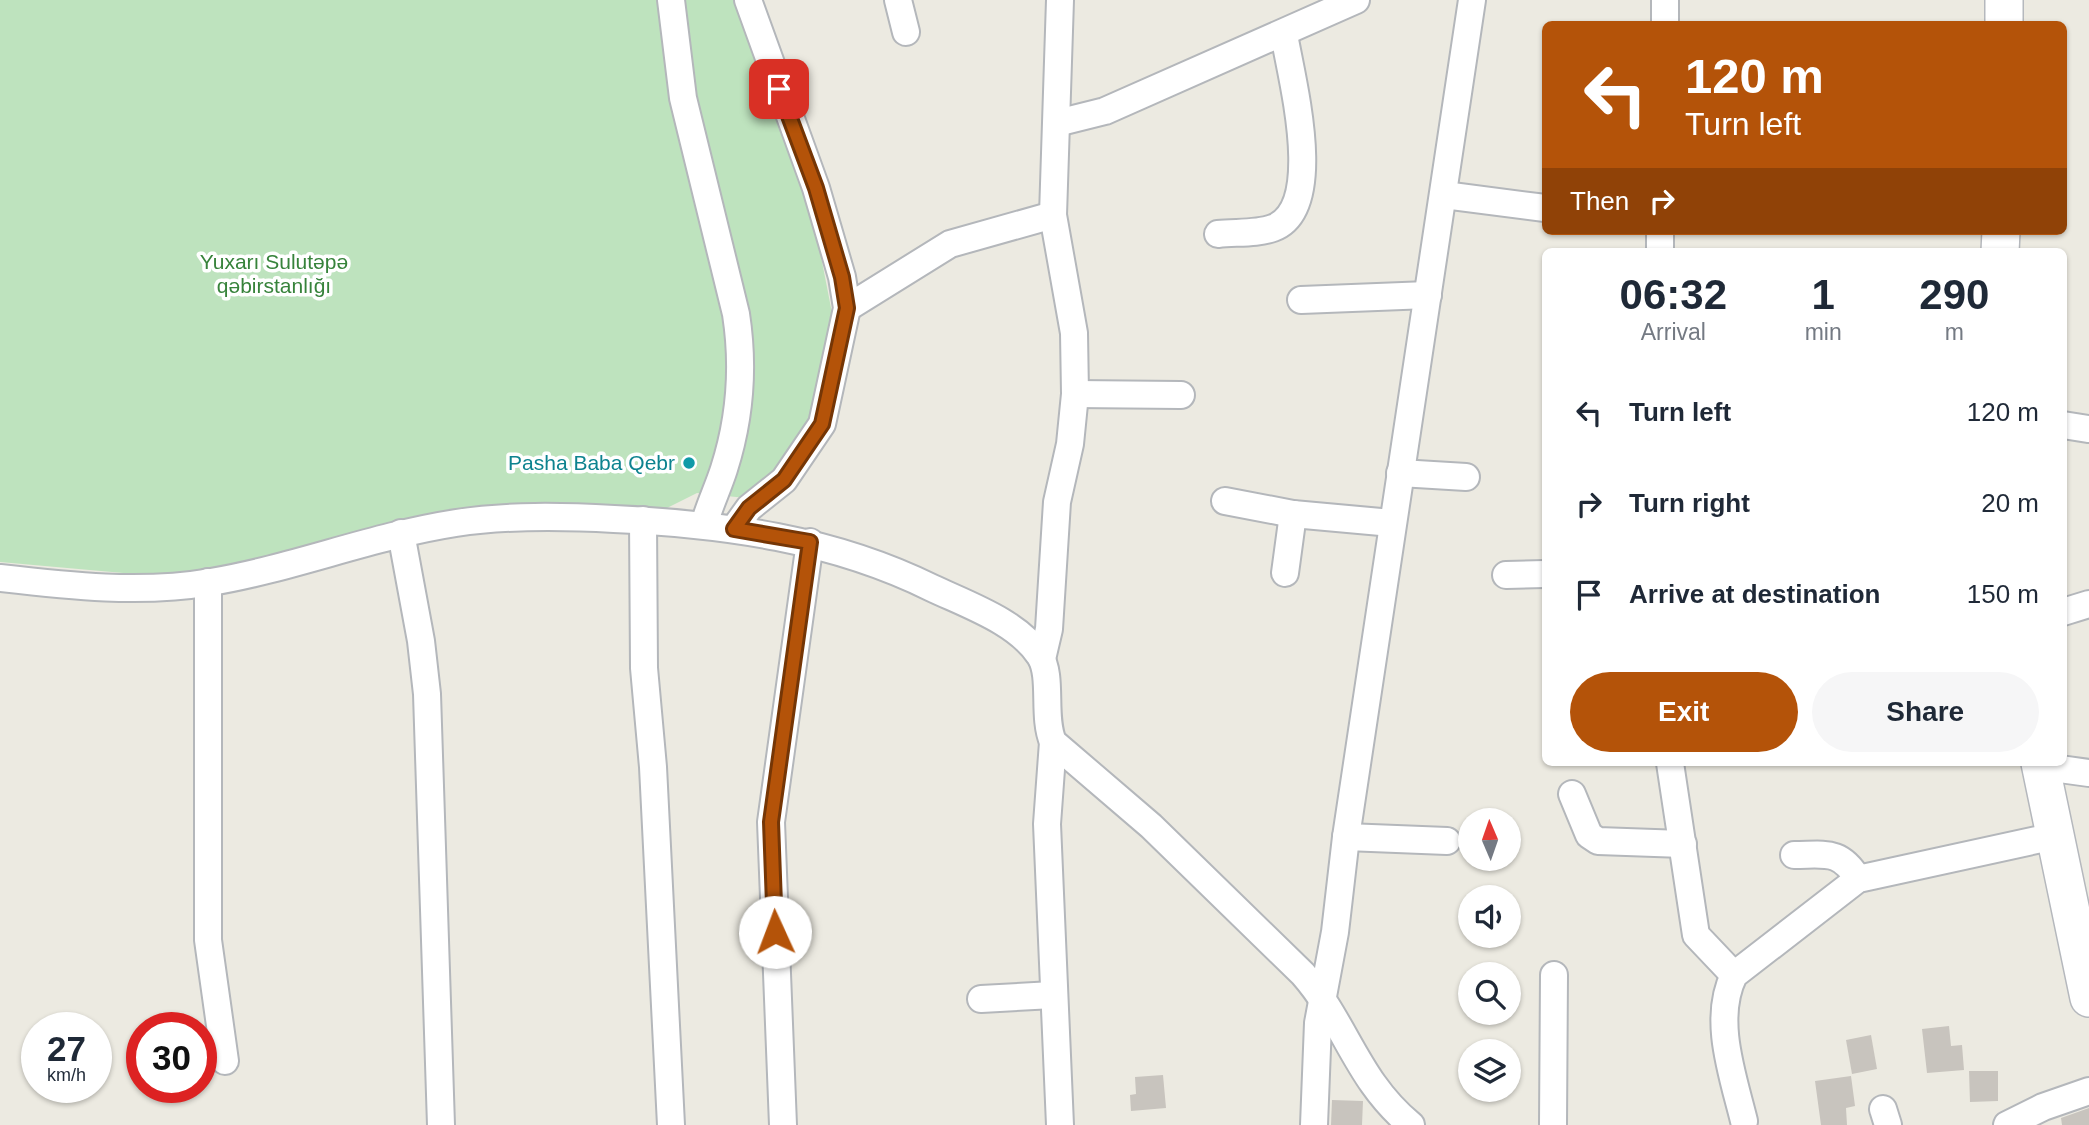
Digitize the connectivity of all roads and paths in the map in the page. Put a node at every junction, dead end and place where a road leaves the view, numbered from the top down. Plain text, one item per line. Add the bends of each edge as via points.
1 (671, 0) edge
2 (748, 0) edge
3 (898, 0) edge
4 (1060, 0) edge
5 (1356, 0) edge
6 (1472, 0) edge
7 (1665, 0) edge
8 (2004, 0) edge
9 (1665, 21) edge
10 (2004, 21) edge
11 (906, 32) dead end
12 (1284, 34) junction
13 (1057, 123) junction
14 (1444, 195) junction
15 (1542, 208) edge
16 (1053, 215) junction
17 (1218, 234) dead end
18 (1428, 295) junction
19 (1301, 300) dead end
20 (847, 308) junction
21 (1075, 394) junction
22 (1181, 395) dead end
23 (2067, 426) edge
24 (2088, 429) edge
25 (1400, 473) junction
26 (1466, 477) dead end
27 (1225, 501) dead end
28 (1293, 514) junction
29 (643, 520) junction
30 (1392, 523) junction
31 (704, 525) junction
32 (734, 529) junction
33 (401, 533) junction
34 (810, 542) junction
35 (1285, 573) dead end
36 (1542, 574) edge
37 (1506, 575) dead end
38 (0, 578) edge
39 (208, 582) junction
40 (2089, 604) edge
41 (2067, 611) edge
42 (1042, 659) junction
43 (1053, 742) junction
44 (1670, 766) edge
45 (2041, 767) edge
46 (2089, 773) edge
47 (1572, 794) dead end
48 (2055, 836) junction
49 (1346, 837) junction
50 (1447, 841) dead end
51 (1683, 844) junction
52 (1794, 855) dead end
53 (1858, 879) junction
54 (1554, 975) dead end
55 (1734, 975) junction
56 (1053, 995) junction
57 (1321, 997) junction
58 (2089, 998) edge
59 (981, 999) dead end
60 (225, 1061) dead end
61 (2089, 1091) edge
62 (1744, 1121) dead end
63 (441, 1125) edge
64 (671, 1125) edge
65 (783, 1125) edge
66 (1060, 1125) edge
67 (1314, 1125) edge
68 (1411, 1125) edge
69 (1553, 1125) edge
70 (2007, 1125) edge

1 - 31 street via 683,98 741,346 736,419
2 - 20 street via 816,188
3 - 11 street
4 - 13 street
5 - 12 street
6 - 14 street
7 - 9 street
8 - 10 street
12 - 13 street via 1104,111
12 - 17 street via 1304,166 1299,195 1289,218 1272,229
13 - 16 street
14 - 15 street
14 - 18 street
16 - 20 street via 950,244
16 - 21 street via 1074,333
18 - 19 street
18 - 25 street
20 - 32 street via 822,424 784,480 749,508
21 - 22 street
21 - 42 street via 1070,444 1056,502 1049,629
23 - 24 street
25 - 26 street
25 - 30 street
27 - 28 street
28 - 30 street
28 - 35 street
29 - 31 street
29 - 33 street via 568,516 481,519
29 - 64 street via 643,655
30 - 49 street
31 - 32 street
32 - 34 street
33 - 39 street
33 - 63 street via 427,694
34 - 42 street via 883,567 974,608 1016,631
34 - 65 street via 771,822
36 - 37 street
38 - 39 street via 112,587
39 - 60 street via 208,940
40 - 41 street
42 - 43 street
43 - 56 street via 1047,824
43 - 57 street via 1151,826 1277,947
44 - 51 street
45 - 46 street
45 - 48 street
47 - 51 street via 1589,835 1598,841
48 - 53 street
48 - 58 street
49 - 50 street
49 - 57 street via 1335,932
51 - 55 street via 1696,936
52 - 53 street via 1836,856 1848,863
53 - 55 street
54 - 69 street
55 - 62 street via 1723,1012
56 - 59 street
56 - 66 street
57 - 67 street
57 - 68 street via 1371,1084
61 - 70 street

